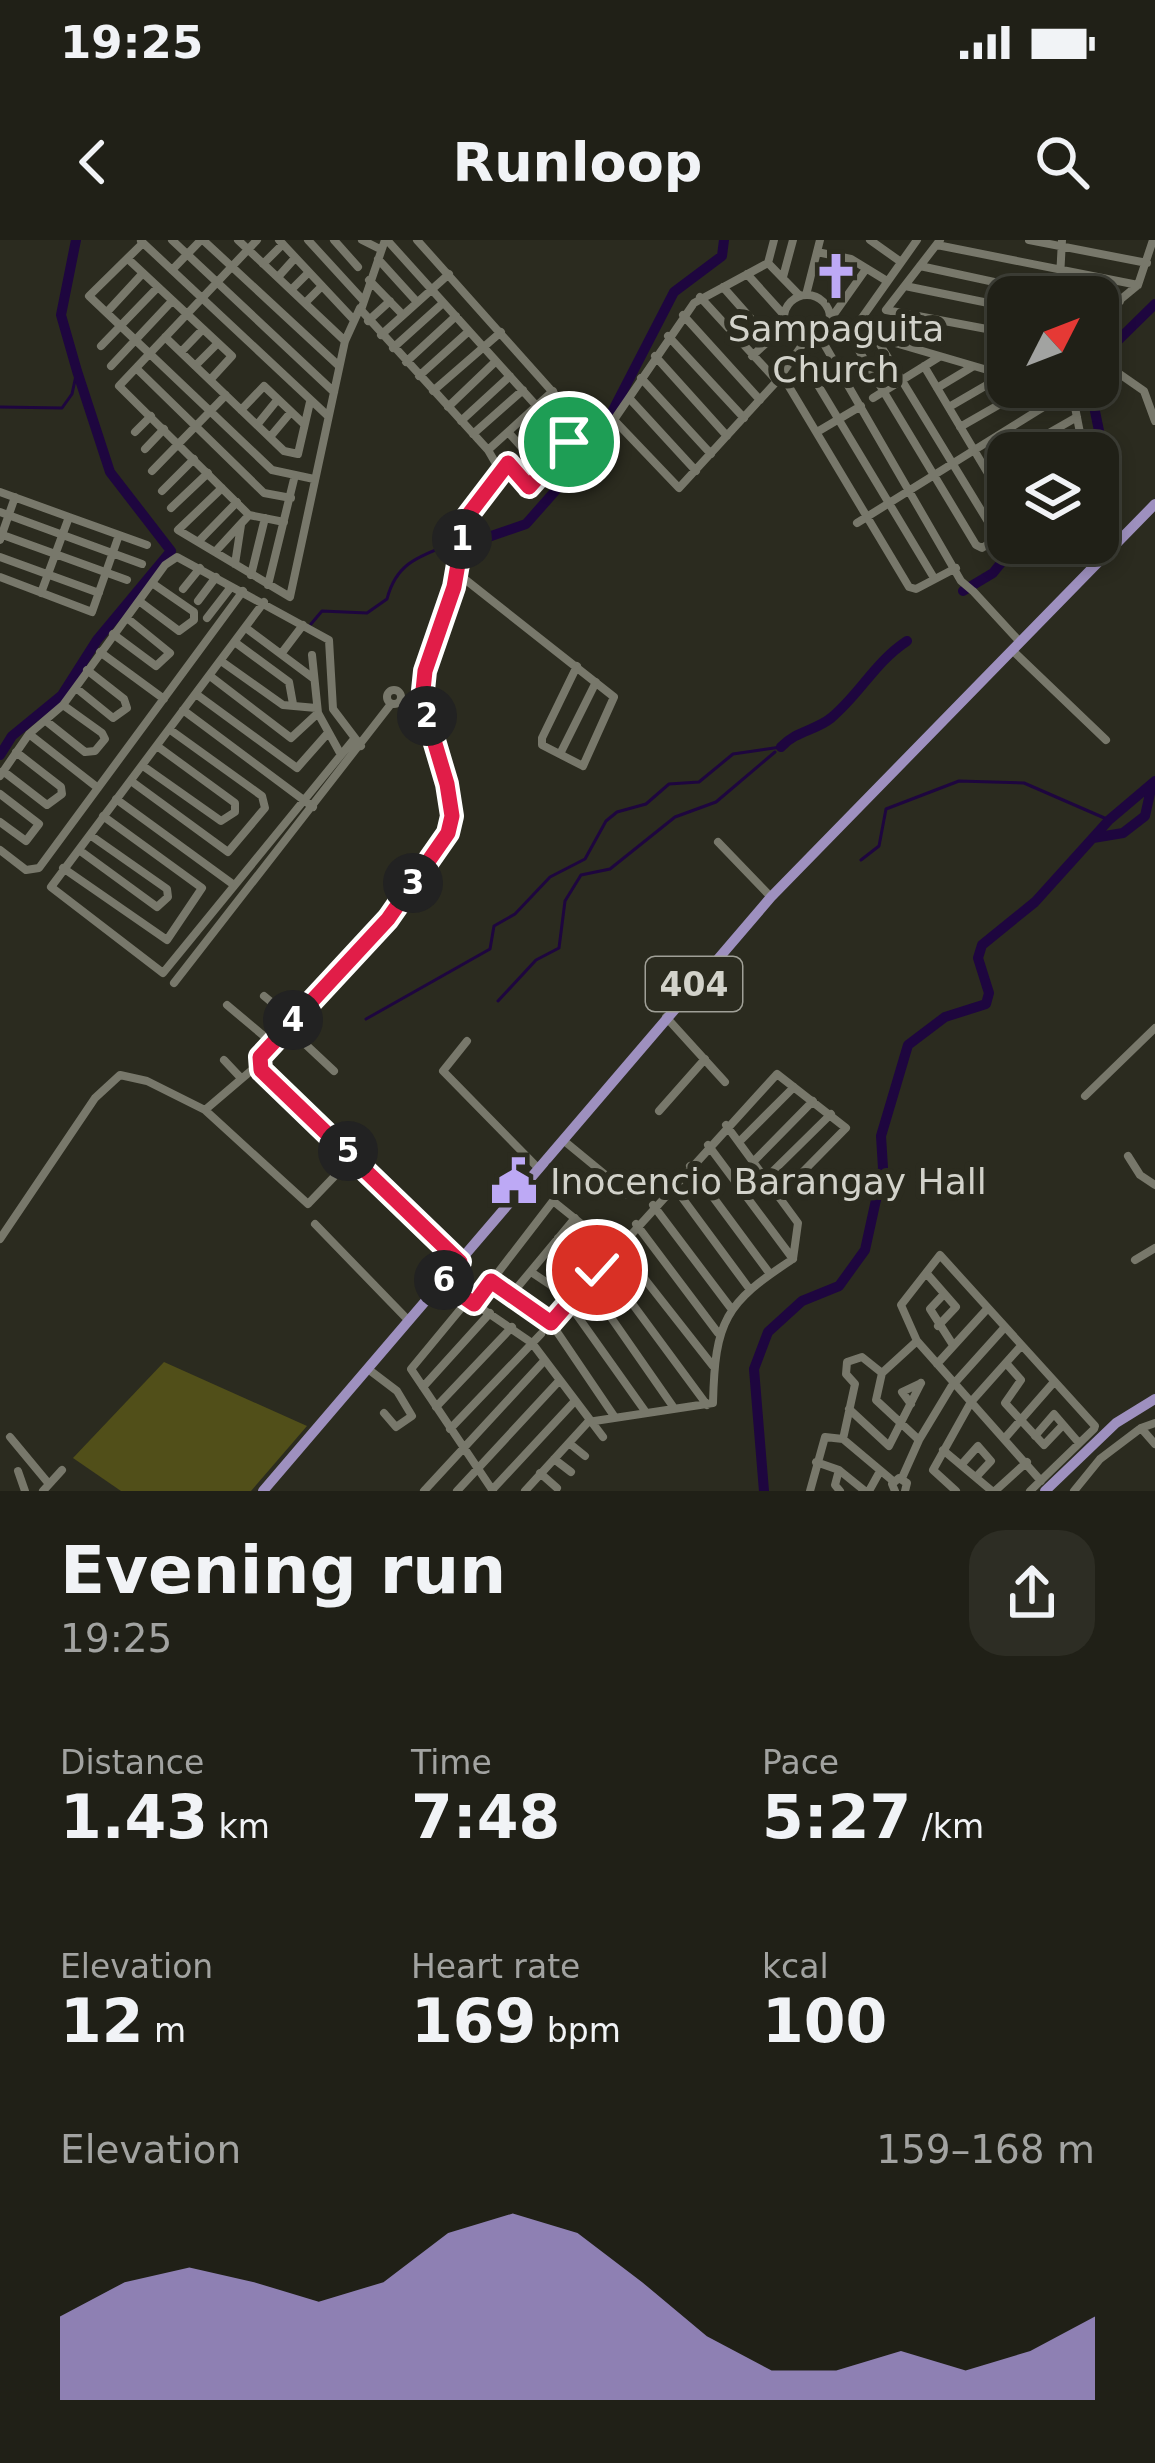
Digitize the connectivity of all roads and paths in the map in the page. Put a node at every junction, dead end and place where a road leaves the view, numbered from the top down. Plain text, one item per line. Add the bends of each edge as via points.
1 (172, 240) edge
2 (202, 240) edge
3 (238, 240) edge
4 (257, 240) edge
5 (308, 240) edge
6 (334, 240) edge
7 (362, 240) edge
8 (417, 240) edge
9 (774, 240) edge
10 (793, 240) edge
11 (820, 240) edge
12 (870, 240) edge
13 (1029, 240) edge
14 (1151, 240) edge
15 (141, 241) edge
16 (914, 241) edge
17 (281, 242) edge
18 (939, 242) edge
19 (1061, 243) edge
20 (382, 247) edge
21 (248, 249) junction
22 (817, 253) junction
23 (188, 255) junction
24 (296, 258) junction
25 (128, 259) junction
26 (902, 262) junction
27 (768, 263) junction
28 (1148, 263) junction
29 (263, 264) junction
30 (232, 266) junction
31 (920, 266) junction
32 (358, 267) dead end
33 (866, 269) junction
34 (172, 270) junction
35 (309, 272) junction
36 (1057, 272) junction
37 (142, 273) junction
38 (449, 274) junction
39 (747, 274) junction
40 (1075, 275) joint
41 (1057, 276) edge
42 (278, 277) junction
43 (782, 278) junction
44 (369, 280) junction
45 (987, 280) edge
46 (887, 281) junction
47 (217, 282) junction
48 (1138, 285) junction
49 (322, 286) junction
50 (723, 286) junction
51 (904, 286) junction
52 (158, 287) junction
53 (431, 289) junction
54 (291, 290) junction
55 (803, 295) junction
56 (700, 297) junction
57 (202, 298) junction
58 (334, 300) junction
59 (172, 301) junction
60 (390, 301) junction
61 (417, 302) junction
62 (1120, 302) edge
63 (305, 303) junction
64 (361, 303) junction
65 (443, 303) junction
66 (987, 303) edge
67 (106, 312) junction
68 (187, 314) junction
69 (318, 315) junction
70 (403, 315) junction
71 (683, 315) junction
72 (456, 316) junction
73 (350, 317) junction
74 (368, 321) junction
75 (784, 321) junction
76 (830, 321) junction
77 (122, 326) junction
78 (202, 329) junction
79 (332, 329) junction
80 (987, 329) edge
81 (469, 331) junction
82 (501, 332) junction
83 (381, 334) junction
84 (668, 336) junction
85 (165, 337) junction
86 (875, 337) junction
87 (820, 338) junction
88 (770, 339) junction
89 (136, 340) junction
90 (345, 341) junction
91 (805, 341) junction
92 (218, 343) junction
93 (101, 346) dead end
94 (484, 346) junction
95 (393, 348) junction
96 (150, 352) junction
97 (181, 352) junction
98 (798, 352) junction
99 (655, 356) junction
100 (752, 356) junction
101 (940, 356) junction
102 (496, 361) junction
103 (406, 362) junction
104 (111, 366) dead end
105 (196, 366) junction
106 (924, 366) junction
107 (973, 366) junction
108 (340, 367) junction
109 (136, 368) junction
110 (987, 370) edge
111 (419, 376) junction
112 (511, 376) junction
113 (1119, 376) edge
114 (641, 378) junction
115 (779, 378) junction
116 (210, 380) junction
117 (902, 380) junction
118 (987, 386) edge
119 (937, 388) junction
120 (523, 390) junction
121 (434, 391) junction
122 (553, 391) junction
123 (334, 392) junction
124 (884, 392) junction
125 (1155, 392) edge
126 (226, 395) junction
127 (629, 398) junction
128 (873, 398) dead end
129 (278, 399) junction
130 (760, 400) junction
131 (310, 402) junction
132 (1149, 403) junction
133 (537, 405) junction
134 (861, 406) junction
135 (448, 407) junction
136 (949, 407) junction
137 (993, 408) edge
138 (1044, 408) edge
139 (1074, 408) edge
140 (241, 410) junction
141 (211, 412) junction
142 (292, 412) junction
143 (151, 416) junction
144 (328, 416) junction
145 (1077, 417) junction
146 (744, 418) junction
147 (522, 419) junction
148 (838, 419) junction
149 (614, 420) junction
150 (460, 421) junction
151 (1155, 421) edge
152 (283, 423) junction
153 (257, 425) junction
154 (196, 427) junction
155 (960, 427) junction
156 (164, 429) junction
157 (304, 429) junction
158 (608, 430) dead end
159 (135, 432) dead end
160 (508, 432) junction
161 (817, 432) junction
162 (1051, 432) edge
163 (1080, 432) edge
164 (473, 434) junction
165 (728, 436) junction
166 (269, 437) junction
167 (569, 442) junction
168 (180, 444) junction
169 (146, 449) dead end
170 (488, 450) junction
171 (975, 451) junction
172 (711, 454) junction
173 (555, 457) junction
174 (194, 459) junction
175 (953, 464) junction
176 (499, 470) junction
177 (986, 470) edge
178 (152, 471) dead end
179 (543, 471) junction
180 (696, 471) junction
181 (208, 473) junction
182 (295, 475) junction
183 (934, 476) junction
184 (314, 479) junction
185 (222, 488) junction
186 (911, 490) junction
187 (162, 491) dead end
188 (0, 492) edge
189 (15, 497) junction
190 (290, 498) junction
191 (237, 502) junction
192 (889, 503) junction
193 (1155, 504) edge
194 (171, 508) dead end
195 (4, 514) edge
196 (249, 514) junction
197 (868, 516) junction
198 (69, 517) junction
199 (265, 518) junction
200 (987, 520) edge
201 (284, 522) junction
202 (857, 523) dead end
203 (241, 525) junction
204 (62, 535) junction
205 (119, 535) junction
206 (1, 536) edge
207 (198, 542) junction
208 (147, 545) dead end
209 (987, 545) edge
210 (215, 552) junction
211 (113, 553) junction
212 (56, 554) junction
213 (0, 557) edge
214 (142, 564) dead end
215 (235, 564) junction
216 (954, 566) junction
217 (200, 568) junction
218 (106, 572) junction
219 (457, 573) junction
220 (48, 574) junction
221 (251, 574) junction
222 (0, 578) edge
223 (216, 578) junction
224 (934, 578) junction
225 (127, 580) dead end
226 (152, 583) junction
227 (231, 586) junction
228 (268, 586) junction
229 (183, 589) dead end
230 (243, 591) junction
231 (99, 592) junction
232 (41, 593) junction
233 (139, 601) junction
234 (198, 601) dead end
235 (264, 602) junction
236 (207, 617) dead end
237 (127, 618) junction
238 (303, 625) junction
239 (246, 628) junction
240 (112, 634) junction
241 (235, 643) junction
242 (1017, 647) junction
243 (100, 652) junction
244 (281, 654) junction
245 (312, 655) dead end
246 (221, 661) junction
247 (577, 666) junction
248 (87, 670) junction
249 (210, 676) junction
250 (315, 679) junction
251 (596, 682) junction
252 (76, 688) junction
253 (196, 694) junction
254 (164, 699) junction
255 (422, 700) junction
256 (293, 704) junction
257 (63, 705) junction
258 (183, 710) junction
259 (317, 711) junction
260 (46, 721) junction
261 (169, 729) junction
262 (29, 734) junction
263 (328, 734) junction
264 (1106, 740) dead end
265 (357, 743) junction
266 (157, 746) junction
267 (16, 752) junction
268 (340, 753) junction
269 (560, 754) junction
270 (142, 766) junction
271 (1, 774) edge
272 (131, 781) junction
273 (98, 788) junction
274 (0, 794) edge
275 (301, 798) junction
276 (116, 799) junction
277 (313, 807) junction
278 (103, 816) junction
279 (0, 822) edge
280 (90, 835) junction
281 (718, 842) dead end
282 (0, 850) edge
283 (78, 850) junction
284 (63, 868) junction
285 (234, 886) junction
286 (771, 896) junction
287 (174, 983) dead end
288 (264, 996) dead end
289 (227, 1005) dead end
290 (666, 1017) junction
291 (290, 1023) junction
292 (1155, 1028) edge
293 (467, 1041) dead end
294 (271, 1042) junction
295 (705, 1059) junction
296 (224, 1060) dead end
297 (260, 1063) junction
298 (334, 1071) dead end
299 (240, 1077) junction
300 (725, 1082) dead end
301 (794, 1087) junction
302 (1085, 1096) dead end
303 (812, 1100) junction
304 (205, 1110) junction
305 (659, 1111) dead end
306 (831, 1114) junction
307 (726, 1125) junction
308 (563, 1140) junction
309 (740, 1142) junction
310 (708, 1145) junction
311 (354, 1156) junction
312 (1128, 1156) dead end
313 (754, 1161) junction
314 (690, 1166) junction
315 (539, 1168) junction
316 (767, 1178) junction
317 (673, 1184) junction
318 (1155, 1185) edge
319 (624, 1195) dead end
320 (780, 1196) junction
321 (653, 1205) junction
322 (575, 1218) junction
323 (315, 1224) dead end
324 (636, 1224) junction
325 (558, 1238) junction
326 (0, 1239) edge
327 (616, 1247) junction
328 (1155, 1248) edge
329 (794, 1258) junction
330 (1136, 1260) dead end
331 (460, 1262) junction
332 (600, 1267) junction
333 (531, 1272) junction
334 (770, 1274) junction
335 (928, 1275) junction
336 (491, 1281) junction
337 (587, 1282) junction
338 (440, 1284) junction
339 (748, 1288) junction
340 (945, 1293) junction
341 (511, 1295) junction
342 (571, 1302) junction
343 (471, 1304) junction
344 (730, 1307) junction
345 (988, 1308) junction
346 (490, 1313) junction
347 (409, 1321) junction
348 (551, 1323) junction
349 (938, 1326) junction
350 (512, 1327) junction
351 (1005, 1328) junction
352 (718, 1333) junction
353 (541, 1334) dead end
354 (917, 1341) junction
355 (532, 1343) junction
356 (953, 1345) junction
357 (1021, 1346) junction
358 (544, 1361) junction
359 (1006, 1362) junction
360 (937, 1364) junction
361 (714, 1368) junction
362 (368, 1369) junction
363 (882, 1373) junction
364 (558, 1382) junction
365 (1054, 1382) junction
366 (954, 1383) junction
367 (423, 1387) junction
368 (1154, 1401) edge
369 (971, 1402) junction
370 (573, 1403) junction
371 (911, 1404) dead end
372 (706, 1405) junction
373 (436, 1407) junction
374 (674, 1408) junction
375 (849, 1409) junction
376 (645, 1412) junction
377 (384, 1413) dead end
378 (614, 1415) junction
379 (1019, 1418) junction
380 (588, 1422) junction
381 (1155, 1423) edge
382 (900, 1426) junction
383 (450, 1429) junction
384 (1141, 1429) junction
385 (10, 1437) dead end
386 (603, 1437) dead end
387 (1005, 1438) junction
388 (843, 1439) junction
389 (920, 1440) junction
390 (569, 1443) junction
391 (1079, 1443) junction
392 (1155, 1444) edge
393 (462, 1450) junction
394 (943, 1450) junction
395 (585, 1456) dead end
396 (554, 1459) junction
397 (816, 1462) junction
398 (1027, 1462) junction
399 (962, 1464) junction
400 (62, 1470) dead end
401 (477, 1470) junction
402 (839, 1470) junction
403 (18, 1471) dead end
404 (571, 1472) dead end
405 (879, 1472) junction
406 (540, 1473) junction
407 (976, 1476) junction
408 (850, 1479) junction
409 (897, 1483) edge
410 (1043, 1486) edge
411 (46, 1488) edge
412 (556, 1488) dead end
413 (526, 1490) edge
414 (907, 1490) edge
415 (25, 1491) edge
416 (263, 1491) edge
417 (424, 1491) edge
418 (457, 1491) edge
419 (492, 1491) edge
420 (810, 1491) edge
421 (841, 1491) edge
422 (867, 1491) edge
423 (956, 1491) edge
424 (993, 1491) edge
425 (1030, 1491) edge
426 (1074, 1491) edge

1 - 23 street
2 - 23 street
2 - 30 street
3 - 21 street
4 - 21 street
5 - 64 street
6 - 32 street
7 - 20 street
8 - 38 street
9 - 27 street
10 - 43 street
11 - 22 street
12 - 26 street
13 - 19 street
14 - 28 street
15 - 25 street
15 - 34 street
16 - 26 street
17 - 24 street
17 - 29 street
18 - 31 street
18 - 36 street
19 - 28 street
19 - 36 street
20 - 44 street
20 - 53 street
20 - 61 street
21 - 29 street
21 - 30 street
22 - 33 street
22 - 55 street
23 - 34 street
23 - 47 street
24 - 35 street
24 - 42 street
25 - 37 street
25 - 67 street via 89,296
26 - 46 street
27 - 39 street
27 - 43 street
28 - 48 street
29 - 42 street
30 - 47 street
30 - 108 street
31 - 45 street
31 - 51 street
33 - 46 street
33 - 76 street
34 - 57 street
35 - 49 street
35 - 54 street
36 - 40 street
36 - 41 street
37 - 52 street
37 - 67 street
38 - 53 street
38 - 82 street
39 - 50 street
39 - 75 street
40 - 48 street
42 - 54 street
43 - 55 street
44 - 60 street
44 - 64 street
46 - 76 street via 854,329
47 - 57 street
47 - 123 street
48 - 62 street
49 - 58 street
49 - 63 street
50 - 56 street
50 - 88 street
51 - 66 street
51 - 80 street via 886,310
52 - 59 street
52 - 77 street
53 - 61 street
53 - 65 street
54 - 63 street
55 - 75 street
55 - 76 street via 826,304
56 - 71 street
56 - 100 street
57 - 68 street
57 - 131 street
58 - 69 street
58 - 73 street
59 - 68 street
59 - 89 street
60 - 70 street
60 - 74 street
61 - 70 street
63 - 69 street
64 - 73 street
64 - 74 street
65 - 72 street
65 - 95 street
67 - 77 street
68 - 78 street
68 - 85 street
69 - 79 street
70 - 83 street
71 - 84 street
71 - 130 street
72 - 81 street
72 - 103 street
73 - 79 street
73 - 90 street
74 - 83 street
75 - 88 street
75 - 91 street
76 - 87 street
77 - 89 street
77 - 93 street
78 - 92 street
78 - 97 street
79 - 90 street
81 - 94 street
81 - 111 street
82 - 94 street
82 - 122 street
83 - 95 street
84 - 99 street
84 - 146 street
85 - 96 street
85 - 97 street
86 - 101 street
86 - 117 street
86 - 124 street via 853,339
87 - 91 street
87 - 134 street
88 - 100 street
89 - 96 street
89 - 104 street
90 - 108 street
91 - 98 street
92 - 105 street
92 - 116 street via 232,356
94 - 102 street
94 - 121 street
95 - 103 street
96 - 109 street
96 - 141 street
97 - 105 street
98 - 115 street
98 - 148 street
99 - 114 street
99 - 165 street
100 - 115 street
101 - 106 street
101 - 107 street
102 - 112 street
102 - 135 street
103 - 111 street
105 - 116 street
106 - 117 street
106 - 119 street
107 - 110 street
107 - 119 street
108 - 123 street
109 - 143 street via 119,386
109 - 154 street
111 - 121 street
112 - 120 street
112 - 150 street
113 - 132 street
114 - 127 street
114 - 172 street
115 - 130 street
115 - 161 street
116 - 126 street
117 - 124 street
117 - 175 street
118 - 136 street
119 - 136 street
120 - 133 street
120 - 164 street
121 - 135 street
122 - 133 street
122 - 167 street via 583,427
123 - 144 street
124 - 128 street
124 - 183 street
125 - 132 street
126 - 140 street
126 - 141 street
127 - 149 street
127 - 180 street
129 - 140 street via 264,386
129 - 142 street
129 - 153 street
130 - 146 street
131 - 144 street
131 - 157 street
132 - 151 street
133 - 147 street
133 - 167 street
134 - 148 street
134 - 186 street
135 - 150 street
136 - 155 street
137 - 155 street
138 - 171 street
139 - 145 street
140 - 153 street
141 - 154 street
141 - 182 street via 272,470
142 - 152 street
142 - 157 street
143 - 156 street
143 - 159 street
144 - 184 street
145 - 162 street
145 - 163 street
146 - 165 street
147 - 160 street
147 - 173 street
148 - 161 street
148 - 192 street
149 - 158 street
149 - 180 street via 675,486
150 - 164 street
152 - 157 street
152 - 166 street
153 - 166 street
154 - 168 street
154 - 190 street via 264,493
155 - 171 street
156 - 168 street
156 - 169 street
157 - 166 street via 298,454
160 - 170 street
160 - 179 street
161 - 197 street
164 - 170 street
165 - 172 street
167 - 173 street
168 - 174 street
168 - 178 street
170 - 176 street
171 - 175 street
171 - 177 street
172 - 180 street
173 - 179 street
174 - 181 street
174 - 187 street
175 - 183 street
175 - 200 street
176 - 179 street via 508,463 526,490
176 - 219 street via 466,518
181 - 185 street
181 - 194 street
182 - 184 street
182 - 190 street
183 - 186 street
183 - 209 street via 976,545
184 - 228 street via 290,597
185 - 191 street
185 - 207 street via 178,530
186 - 192 street
186 - 216 street
188 - 189 street
189 - 195 street
189 - 198 street
190 - 201 street
191 - 196 street
191 - 207 street
192 - 197 street
192 - 224 street
193 - 242 main road, 404
195 - 204 street
195 - 206 street
196 - 199 street
196 - 203 street
197 - 202 street
197 - 224 street via 909,586
198 - 204 street
198 - 205 street
199 - 201 street
199 - 221 street
201 - 228 street
203 - 210 street
203 - 215 street
204 - 211 street
204 - 212 street
205 - 208 street
205 - 211 street
206 - 212 street
207 - 210 street
210 - 215 street
211 - 214 street
211 - 218 street
212 - 218 street
212 - 220 street
213 - 220 street
215 - 221 street
216 - 224 street
216 - 242 street
217 - 223 street
217 - 226 street via 177,557
217 - 229 street
218 - 225 street
218 - 231 street
219 - 247 street
219 - 255 street
220 - 231 street
220 - 232 street
221 - 228 street
222 - 232 street
223 - 227 street
223 - 234 street
226 - 233 street
226 - 233 street via 194,612 194,620 179,631
227 - 230 street
227 - 236 street
230 - 235 street
230 - 254 street
231 - 232 street via 92,612
233 - 237 street
235 - 238 street
235 - 239 street
237 - 240 street
237 - 240 street via 170,653 156,666
238 - 244 street
238 - 265 street via 329,640 333,709
239 - 241 street
239 - 244 street
240 - 243 street
241 - 246 street
241 - 256 street via 289,682
242 - 264 street
242 - 286 main road, 404
243 - 248 street
243 - 254 street
244 - 250 street
245 - 250 street
246 - 249 street
246 - 256 street
247 - 251 street
247 - 269 street via 542,738
248 - 252 street
248 - 252 street via 128,708 113,718
249 - 253 street
249 - 259 street via 291,739
250 - 259 street
251 - 269 street
251 - 269 street via 614,697 583,766
252 - 257 street
253 - 258 street
253 - 263 street via 296,768
254 - 273 street
255 - 265 street via 390,690 391,704
255 - 291 street via 447,784 448,833 388,919
256 - 259 street
257 - 260 street
257 - 260 street via 105,739 95,751
258 - 261 street
258 - 275 street
259 - 263 street
260 - 262 street
261 - 266 street
261 - 272 street via 262,796 265,808 228,852
262 - 267 street
262 - 273 street
263 - 268 street
265 - 268 street
265 - 277 street
266 - 270 street
266 - 270 street via 235,803 235,812 221,821
267 - 271 street
267 - 271 street via 62,794 47,805
268 - 275 street
270 - 272 street
272 - 276 street
273 - 282 street via 33,872
274 - 279 street via 39,824 26,841
275 - 277 street
275 - 285 street
276 - 278 street
276 - 285 street
277 - 287 street
278 - 280 street
278 - 284 street via 202,888 167,940
280 - 283 street
280 - 283 street via 168,897 157,907
281 - 286 street
283 - 284 street
284 - 285 street via 51,887 163,973
286 - 290 main road, 404
288 - 291 street
289 - 294 street
290 - 295 street
290 - 308 main road, 404
291 - 294 street
291 - 298 street
292 - 302 street
293 - 315 street via 443,1071
294 - 297 street
295 - 300 street
295 - 305 street
296 - 299 street
297 - 299 street
297 - 311 street
299 - 304 street
301 - 303 street
301 - 307 street via 774,1076
301 - 309 street
303 - 306 street
303 - 313 street
304 - 311 street via 308,1204
304 - 326 street via 120,1075 95,1098
306 - 316 street
306 - 320 street via 845,1130
307 - 309 street
307 - 310 street
308 - 315 main road, 404
308 - 319 street
309 - 313 street
310 - 314 street
310 - 329 street
311 - 331 street
312 - 318 street
313 - 316 street
314 - 317 street
314 - 334 street
315 - 331 main road, 404
316 - 320 street
317 - 321 street
317 - 339 street
320 - 329 street via 798,1223
321 - 324 street
321 - 344 street
322 - 325 street
322 - 327 street
322 - 336 street via 553,1201
323 - 347 street
324 - 327 street
324 - 352 street
325 - 332 street
325 - 333 street
327 - 332 street
327 - 361 street
328 - 330 street
329 - 334 street
331 - 338 main road, 404
332 - 337 street
332 - 372 street
333 - 341 street
333 - 342 street
334 - 339 street
335 - 340 street
335 - 345 street via 944,1256
335 - 354 street via 902,1303
336 - 341 street
336 - 343 street
337 - 342 street
337 - 374 street
338 - 343 street
338 - 347 main road, 404
339 - 344 street
340 - 349 street via 930,1309
340 - 349 street via 956,1307
341 - 348 street
342 - 348 street
342 - 376 street
343 - 346 street
343 - 367 street via 410,1365
344 - 352 street
345 - 351 street
345 - 356 street
346 - 350 street
346 - 367 street
347 - 362 main road, 404
348 - 378 street
349 - 356 street
350 - 355 street
350 - 373 street
351 - 357 street
351 - 366 street
352 - 361 street
353 - 355 street
354 - 360 street
354 - 363 street
355 - 358 street
355 - 383 street
356 - 360 street
357 - 359 street
357 - 365 street
358 - 364 street
358 - 393 street
359 - 369 street
359 - 379 street via 1021,1380 1004,1401
360 - 366 street
361 - 372 street via 713,1403
362 - 377 street via 397,1391 412,1416 396,1427
362 - 416 main road, 404
363 - 375 street via 850,1357
363 - 382 street via 876,1400
364 - 370 street
364 - 401 street
365 - 379 street
365 - 391 street via 1095,1426
366 - 369 street
366 - 389 street
367 - 373 street
368 - 410 main road
369 - 387 street
369 - 394 street
370 - 380 street
370 - 419 street
371 - 382 street
372 - 374 street
373 - 383 street
374 - 376 street
375 - 382 street via 886,1445
375 - 388 street
376 - 378 street
378 - 380 street
379 - 387 street
379 - 391 street via 1044,1444 1063,1425
380 - 386 street
380 - 390 street
381 - 384 street
382 - 389 street
383 - 393 street
384 - 392 street
384 - 426 street
385 - 411 street
387 - 398 street
388 - 397 street via 823,1438
388 - 405 street
389 - 409 street
390 - 395 street
390 - 396 street
391 - 410 street
393 - 401 street
393 - 417 street
394 - 399 street
394 - 423 street via 933,1473
396 - 404 street
396 - 406 street
397 - 402 street
397 - 420 street
398 - 410 street
398 - 424 street
399 - 407 street
399 - 407 street via 978,1446 991,1461
400 - 411 street
401 - 418 street
401 - 419 street
402 - 408 street
402 - 421 street
403 - 415 street
405 - 409 street
405 - 422 street
406 - 412 street
406 - 413 street
407 - 424 street
408 - 421 street
408 - 422 street
409 - 414 street
410 - 425 street

